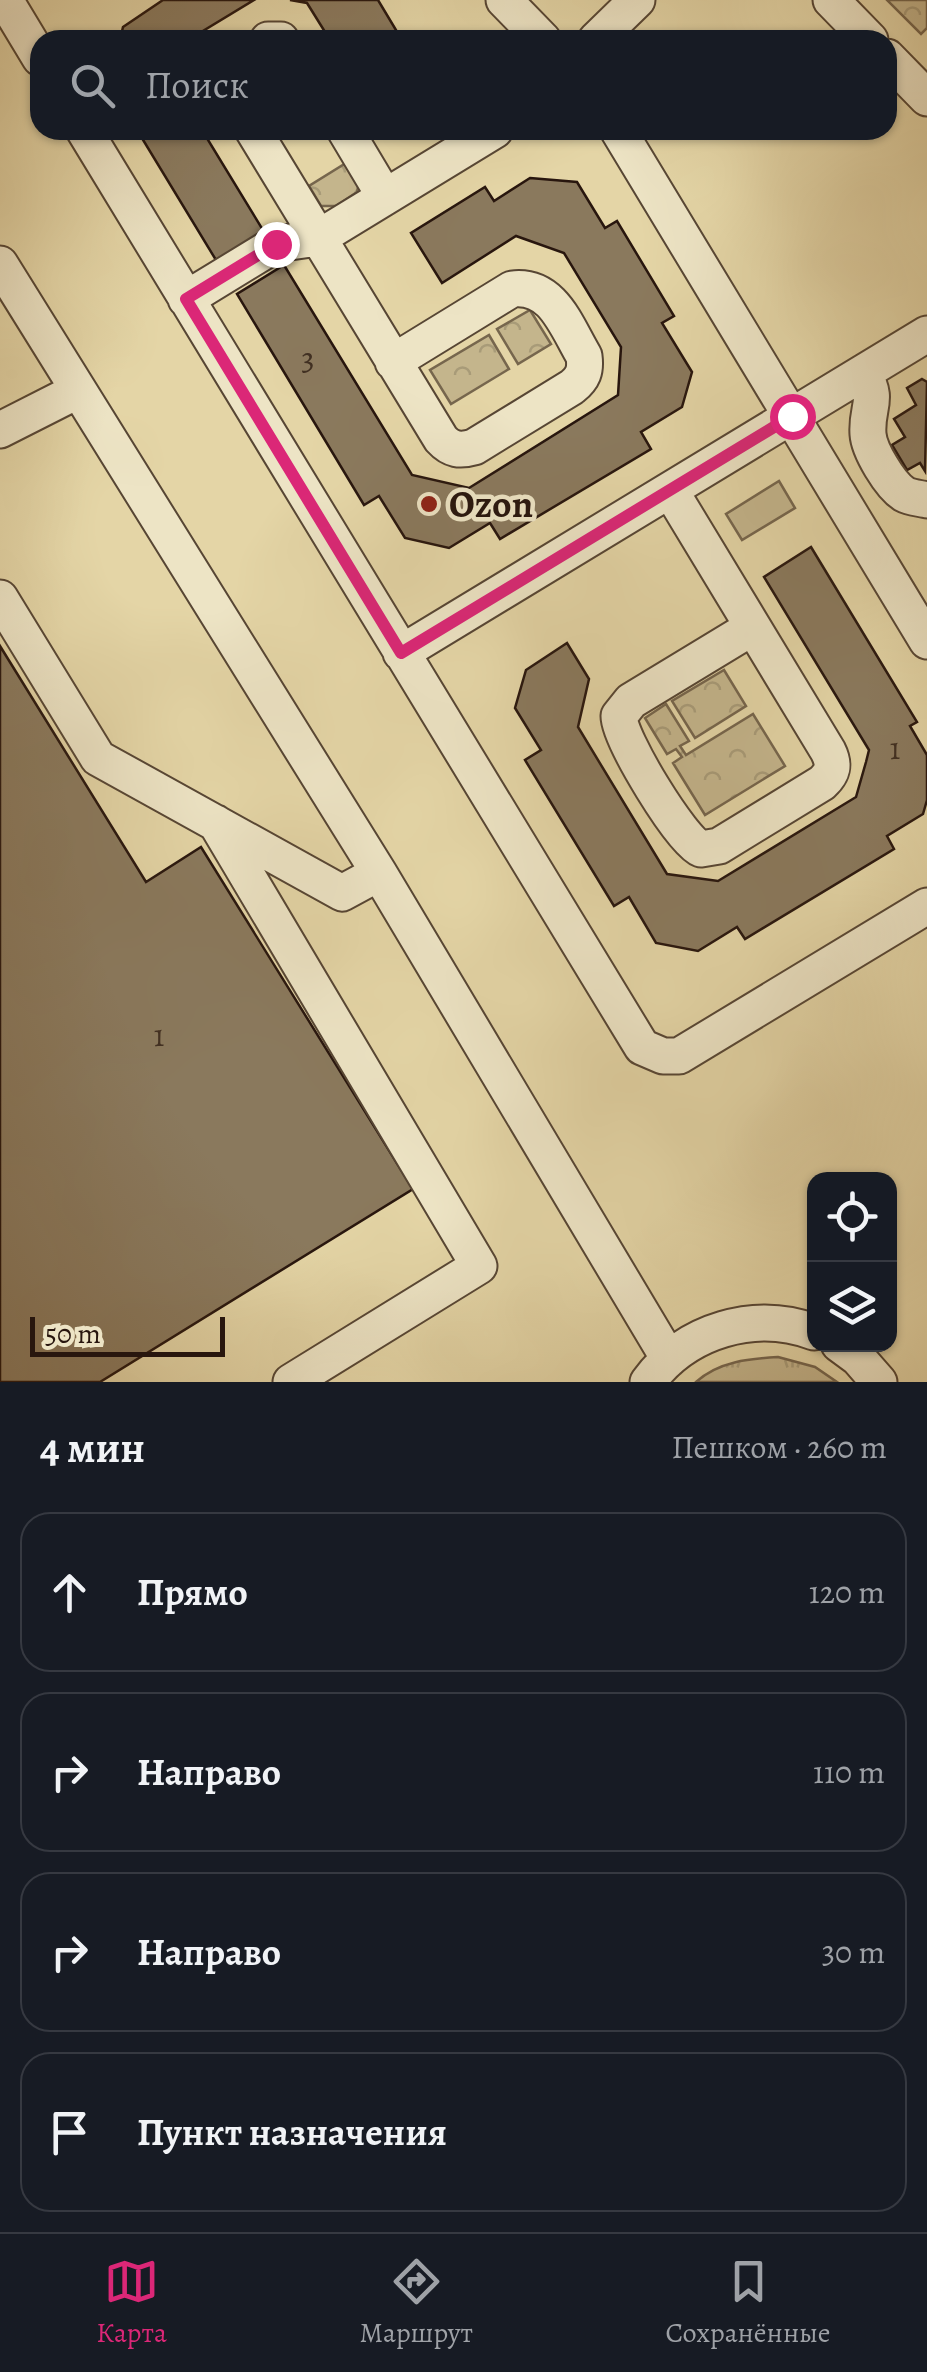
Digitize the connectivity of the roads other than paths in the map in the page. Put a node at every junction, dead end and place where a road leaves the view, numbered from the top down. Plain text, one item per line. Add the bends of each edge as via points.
1 (5, 0) edge
2 (504, 0) edge
3 (637, 0) edge
4 (830, 0) edge
5 (533, 30) edge
6 (606, 30) edge
7 (860, 30) edge
8 (30, 41) edge
9 (90, 140) edge
10 (258, 140) edge
11 (350, 140) edge
12 (479, 140) edge
13 (624, 140) edge
14 (386, 197) junction
15 (318, 238) junction
16 (0, 264) edge
17 (186, 299) junction
18 (927, 334) edge
19 (393, 362) junction
20 (863, 373) junction
21 (76, 390) junction
22 (792, 416) junction
23 (0, 430) edge
24 (670, 490) junction
25 (927, 500) edge
26 (0, 598) edge
27 (753, 627) junction
28 (927, 641) edge
29 (401, 653) junction
30 (216, 823) junction
31 (380, 873) junction
32 (927, 906) edge
33 (807, 1330) edge
34 (850, 1352) edge
35 (659, 1371) edge
36 (291, 1382) edge
37 (879, 1382) edge

1 - 8 street
2 - 5 street
3 - 6 street
4 - 7 street
9 - 17 street
10 - 15 street
11 - 14 street
12 - 14 street
13 - 22 street
14 - 15 street
15 - 17 street via 276,244
15 - 19 street
16 - 21 street
17 - 29 street
18 - 20 street
19 - 19 street via 440,440 463,450 572,388 586,366 550,300 526,288 512,289
20 - 22 street
20 - 25 street via 873,397 870,444 895,486
21 - 23 street
21 - 31 street
22 - 24 street
22 - 28 street
24 - 27 street
24 - 29 street
26 - 30 street via 98,758
27 - 27 street via 833,767 822,783 719,846 702,849 685,838 623,736 620,716 631,701
29 - 32 street via 636,1042 651,1053 680,1056
30 - 31 street via 342,892
30 - 36 street via 479,1266
31 - 35 street
33 - 35 street via 754,1323 727,1328 700,1337
34 - 37 street

